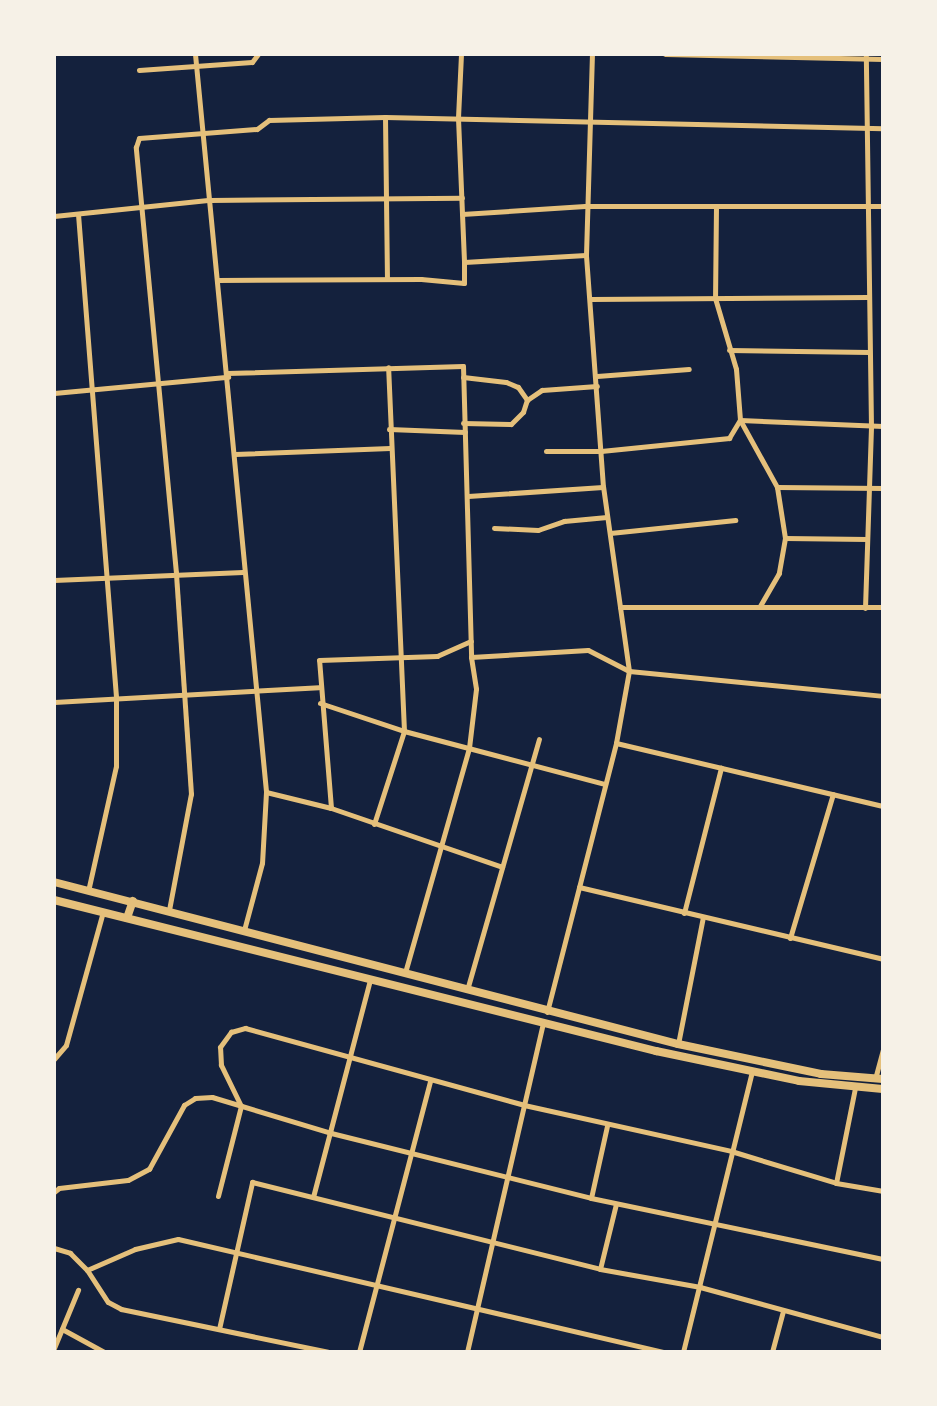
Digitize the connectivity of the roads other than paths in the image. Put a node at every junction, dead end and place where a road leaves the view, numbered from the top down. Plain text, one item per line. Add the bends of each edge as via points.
1 (195, 54) edge
2 (258, 54) edge
3 (461, 54) edge
4 (592, 54) edge
5 (665, 54) edge
6 (866, 57) edge
7 (883, 59) edge
8 (196, 65) junction
9 (139, 70) dead end
10 (385, 117) junction
11 (458, 118) junction
12 (588, 124) junction
13 (865, 128) junction
14 (883, 128) edge
15 (202, 131) junction
16 (386, 198) junction
17 (462, 198) junction
18 (210, 200) junction
19 (866, 205) junction
20 (585, 206) junction
21 (716, 206) junction
22 (883, 206) edge
23 (143, 207) junction
24 (78, 214) junction
25 (462, 214) junction
26 (54, 216) edge
27 (585, 255) junction
28 (464, 262) junction
29 (387, 279) junction
30 (217, 280) junction
31 (868, 297) junction
32 (715, 298) junction
33 (591, 299) junction
34 (729, 350) junction
35 (869, 352) junction
36 (388, 367) junction
37 (689, 369) dead end
38 (228, 375) junction
39 (597, 376) junction
40 (463, 377) junction
41 (158, 384) junction
42 (597, 386) junction
43 (89, 390) junction
44 (54, 393) edge
45 (527, 400) junction
46 (740, 420) junction
47 (463, 423) junction
48 (883, 426) edge
49 (871, 427) junction
50 (389, 429) junction
51 (465, 432) junction
52 (390, 448) junction
53 (546, 451) dead end
54 (601, 451) junction
55 (235, 454) junction
56 (603, 487) junction
57 (777, 487) junction
58 (869, 487) junction
59 (883, 488) edge
60 (468, 496) junction
61 (607, 517) junction
62 (735, 520) dead end
63 (494, 528) dead end
64 (610, 533) junction
65 (785, 538) junction
66 (867, 539) junction
67 (243, 572) junction
68 (176, 573) junction
69 (108, 579) junction
70 (54, 580) edge
71 (620, 607) junction
72 (759, 607) junction
73 (883, 607) edge
74 (865, 608) junction
75 (471, 641) junction
76 (471, 657) junction
77 (400, 658) junction
78 (629, 671) junction
79 (319, 687) junction
80 (255, 691) junction
81 (186, 695) junction
82 (883, 696) edge
83 (116, 697) junction
84 (54, 702) edge
85 (320, 703) junction
86 (404, 731) junction
87 (539, 739) dead end
88 (616, 743) junction
89 (469, 747) junction
90 (531, 765) junction
91 (721, 768) junction
92 (605, 784) junction
93 (266, 792) junction
94 (833, 794) junction
95 (883, 806) edge
96 (331, 808) junction
97 (374, 824) junction
98 (438, 848) junction
99 (502, 867) junction
100 (54, 882) edge
101 (579, 887) junction
102 (88, 891) junction
103 (54, 900) edge
104 (133, 902) junction
105 (169, 910) junction
106 (103, 912) junction
107 (684, 912) junction
108 (703, 917) junction
109 (127, 918) junction
110 (244, 930) junction
111 (790, 938) junction
112 (883, 959) edge
113 (405, 973) junction
114 (370, 977) junction
115 (467, 990) junction
116 (547, 1012) junction
117 (543, 1022) junction
118 (678, 1044) junction
119 (883, 1050) edge
120 (348, 1058) junction
121 (54, 1059) edge
122 (752, 1072) junction
123 (879, 1079) edge
124 (430, 1081) junction
125 (855, 1088) junction
126 (883, 1089) edge
127 (524, 1105) junction
128 (241, 1106) junction
129 (607, 1126) junction
130 (331, 1133) junction
131 (732, 1151) junction
132 (412, 1152) junction
133 (507, 1177) junction
134 (836, 1183) junction
135 (883, 1191) edge
136 (54, 1192) edge
137 (218, 1196) dead end
138 (313, 1197) junction
139 (591, 1198) junction
140 (616, 1204) junction
141 (393, 1218) junction
142 (715, 1225) junction
143 (491, 1241) junction
144 (54, 1248) edge
145 (238, 1254) junction
146 (883, 1260) edge
147 (600, 1269) junction
148 (87, 1270) junction
149 (375, 1287) junction
150 (699, 1287) junction
151 (78, 1290) dead end
152 (476, 1311) junction
153 (783, 1311) junction
154 (62, 1329) junction
155 (219, 1329) junction
156 (883, 1337) edge
157 (54, 1348) edge
158 (104, 1352) edge
159 (328, 1352) edge
160 (359, 1352) edge
161 (467, 1352) edge
162 (664, 1352) edge
163 (683, 1352) edge
164 (772, 1352) edge

1 - 8 street
2 - 8 street via 252,62
3 - 11 street
4 - 12 street
5 - 6 street
6 - 7 street
6 - 13 street
8 - 9 street
8 - 15 street
10 - 11 street
10 - 15 street via 268,120 257,129
10 - 16 street
11 - 12 street
11 - 17 street
12 - 13 street
12 - 20 street
13 - 14 street
13 - 19 street
15 - 18 street
15 - 23 street via 139,138 136,147
16 - 17 street
16 - 18 street
16 - 29 street
17 - 25 street
18 - 23 street
18 - 30 street
19 - 21 street
19 - 22 street
19 - 31 street
20 - 21 street
20 - 25 street
20 - 27 street
21 - 32 street
23 - 24 street
23 - 41 street
24 - 26 street
24 - 43 street
25 - 28 street
27 - 28 street
27 - 33 street
28 - 29 street via 464,284
29 - 30 street
30 - 38 street
31 - 32 street
31 - 35 street
32 - 33 street
32 - 34 street
33 - 39 street
34 - 35 street
34 - 46 street via 736,369
35 - 49 street
36 - 38 street
36 - 40 street via 463,366
36 - 50 street
37 - 39 street
38 - 41 street
38 - 55 street
39 - 42 street
40 - 45 street via 506,382 518,387
40 - 47 street
41 - 43 street
41 - 68 street
42 - 45 street via 542,390
42 - 54 street
43 - 44 street
43 - 69 street
45 - 47 street via 523,412 510,424
46 - 49 street
46 - 54 street via 729,438
46 - 57 street
47 - 51 street
48 - 49 street
49 - 58 street
50 - 51 street
50 - 52 street
51 - 60 street
52 - 55 street
52 - 77 street
53 - 54 street
54 - 56 street
55 - 67 street
56 - 60 street
56 - 61 street
57 - 58 street
57 - 65 street
58 - 59 street
58 - 66 street
60 - 75 street
61 - 63 street via 564,521 538,530
61 - 64 street
62 - 64 street
64 - 71 street
65 - 66 street
65 - 72 street via 779,573
66 - 74 street
67 - 68 street
67 - 80 street
68 - 69 street
68 - 81 street
69 - 70 street
69 - 83 street
71 - 72 street
71 - 78 street
72 - 74 street
73 - 74 street
75 - 76 street
75 - 77 street via 437,656
76 - 78 street via 588,650
76 - 89 street via 476,689
77 - 79 street via 323,657 317,664
77 - 86 street
78 - 82 street
78 - 88 street
79 - 80 street
79 - 85 street
80 - 81 street
80 - 93 street
81 - 83 street
81 - 105 street via 191,794
83 - 84 street
83 - 102 street via 116,766
85 - 86 street
85 - 96 street
86 - 89 street
86 - 97 street
87 - 90 street
88 - 91 street
88 - 92 street
89 - 90 street
89 - 98 street
90 - 92 street
90 - 99 street
91 - 94 street
91 - 107 street
92 - 101 street
93 - 96 street
93 - 110 street via 262,863
94 - 95 street
94 - 111 street
96 - 97 street
97 - 98 street
98 - 99 street
98 - 113 street
99 - 115 street
100 - 102 main road
101 - 107 street
101 - 116 street
102 - 104 main road
103 - 106 main road
104 - 105 main road
104 - 109 main road
105 - 110 main road
106 - 109 main road
106 - 121 street via 66,1045
107 - 108 street
108 - 111 street
108 - 118 street
109 - 114 main road
110 - 113 main road
111 - 112 street
113 - 115 main road
114 - 117 main road
114 - 120 street
115 - 116 main road
116 - 118 main road
117 - 122 main road
117 - 127 street
118 - 123 main road via 821,1074
119 - 123 street
120 - 124 street
120 - 128 street via 244,1028 231,1032 220,1047 221,1065
120 - 130 street
122 - 125 main road
122 - 131 street
124 - 127 street
124 - 132 street
125 - 126 main road
125 - 134 street
127 - 129 street
127 - 133 street
128 - 130 street
128 - 136 street via 212,1097 195,1098 184,1105 149,1169 128,1180 59,1188
128 - 137 street
129 - 131 street
129 - 139 street
130 - 132 street
130 - 138 street
131 - 134 street
131 - 142 street
132 - 133 street
132 - 141 street
133 - 139 street
133 - 143 street
134 - 135 street
138 - 141 street
138 - 145 street via 252,1182
139 - 140 street
140 - 142 street
140 - 147 street
141 - 143 street
141 - 149 street
142 - 146 street
142 - 150 street
143 - 147 street
143 - 152 street
144 - 148 street via 70,1253
145 - 148 street via 178,1239 159,1241
145 - 149 street
145 - 155 street
147 - 150 street
148 - 155 street via 108,1302 121,1309
149 - 152 street
149 - 160 street
150 - 153 street
150 - 163 street
151 - 154 street
152 - 161 street
152 - 162 street
153 - 156 street
153 - 164 street
154 - 157 street
154 - 158 street
155 - 159 street

